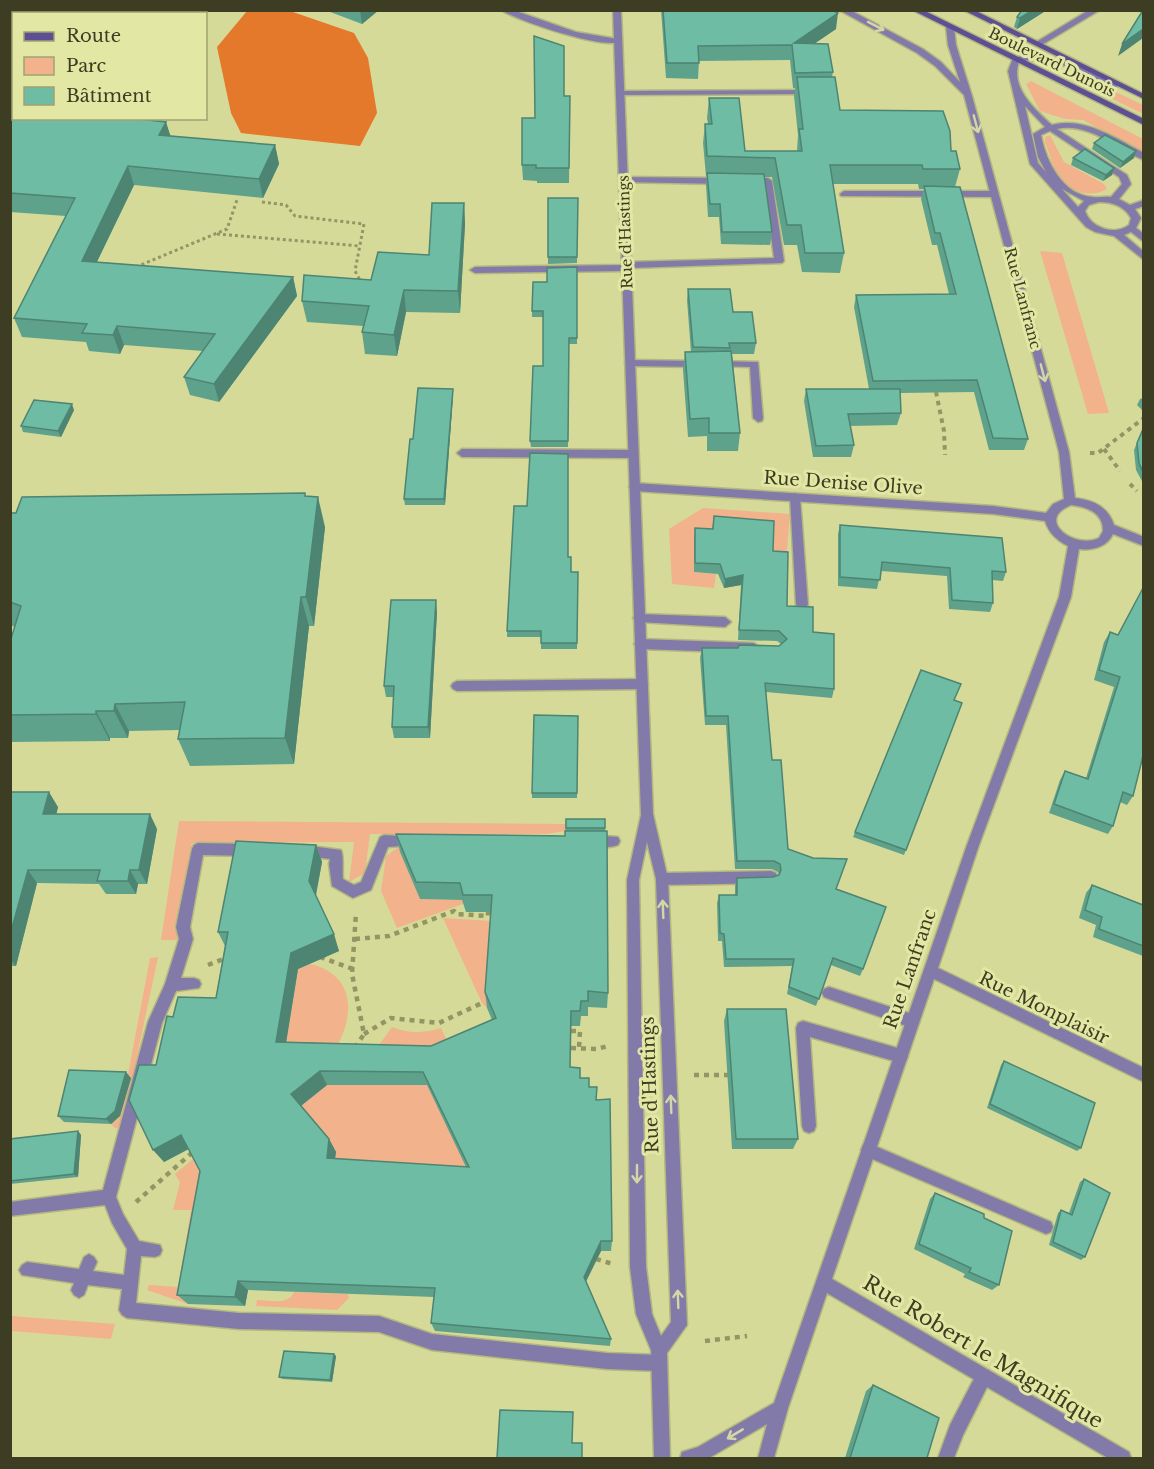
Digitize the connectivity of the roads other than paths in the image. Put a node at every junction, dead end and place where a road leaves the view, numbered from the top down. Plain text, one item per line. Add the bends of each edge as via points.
1 (505, 10) edge
2 (617, 10) edge
3 (843, 10) edge
4 (916, 10) edge
5 (967, 10) edge
6 (1096, 10) edge
7 (950, 27) junction
8 (618, 41) junction
9 (1037, 44) junction
10 (1016, 60) junction
11 (1014, 80) junction
12 (1119, 85) junction
13 (819, 92) edge
14 (620, 93) junction
15 (968, 96) junction
16 (1143, 97) edge
17 (1143, 123) edge
18 (1053, 128) junction
19 (1143, 157) edge
20 (623, 180) junction
21 (844, 194) dead end
22 (994, 194) junction
23 (1092, 200) junction
24 (1114, 200) junction
25 (1143, 203) edge
26 (1129, 208) junction
27 (1081, 216) junction
28 (1131, 228) junction
29 (1116, 233) junction
30 (1143, 239) edge
31 (1143, 257) edge
32 (626, 267) junction
33 (476, 270) dead end
34 (630, 363) junction
35 (758, 418) dead end
36 (462, 453) dead end
37 (633, 454) junction
38 (634, 487) junction
39 (795, 497) junction
40 (1070, 501) junction
41 (1050, 517) junction
42 (1109, 528) junction
43 (1143, 542) edge
44 (1074, 544) junction
45 (802, 605) edge
46 (639, 618) junction
47 (725, 622) dead end
48 (640, 644) junction
49 (765, 648) edge
50 (642, 684) junction
51 (457, 686) dead end
52 (647, 814) junction
53 (430, 841) edge
54 (579, 841) edge
55 (614, 841) dead end
56 (265, 850) edge
57 (288, 850) edge
58 (771, 877) edge
59 (662, 879) junction
60 (930, 971) junction
61 (194, 984) dead end
62 (172, 985) junction
63 (829, 993) dead end
64 (912, 1021) junction
65 (901, 1056) junction
66 (1143, 1075) edge
67 (809, 1126) dead end
68 (868, 1149) junction
69 (109, 1197) junction
70 (10, 1209) edge
71 (1046, 1227) dead end
72 (135, 1248) junction
73 (155, 1250) dead end
74 (27, 1270) dead end
75 (131, 1282) junction
76 (823, 1282) junction
77 (659, 1357) junction
78 (984, 1377) junction
79 (780, 1408) junction
80 (662, 1458) edge
81 (688, 1458) edge
82 (766, 1458) edge
83 (946, 1458) edge
84 (1123, 1458) edge

1 - 8 street via 569,34
2 - 8 street, Rue d'Hastings
3 -> 15 street, Rue Lanfranc via 920,51
4 - 7 main road, Boulevard Dunois
5 - 9 main road, Boulevard Dunois
6 - 9 street
7 - 10 main road, Boulevard Dunois
7 - 15 street, Rue Lanfranc
8 - 14 street, Rue d'Hastings
9 - 12 main road, Boulevard Dunois
10 - 11 street
10 - 12 street via 1040,57
10 - 17 main road, Boulevard Dunois
11 - 18 street via 1030,109
11 - 27 street via 1034,164
12 - 16 main road, Boulevard Dunois
13 - 14 street
14 - 20 street, Rue d'Hastings
15 -> 22 street, Rue Lanfranc
18 - 19 street via 1064,125 1089,130
18 - 23 street via 1037,134 1044,160 1060,186
18 - 24 street via 1127,179
20 - 32 street, Rue d'Hastings
20 - 32 street via 768,181 779,261
21 - 22 street
22 -> 40 street, Rue Lanfranc via 1064,452
23 - 24 street
23 - 27 street via 1082,207
24 - 26 street
25 - 26 street
26 - 28 street via 1136,218
27 - 29 street via 1098,230
28 - 29 street
28 - 30 street
29 - 31 street
32 - 33 street
32 - 34 street, Rue d'Hastings
34 - 35 street via 755,364
34 - 37 street, Rue d'Hastings
36 - 37 street
37 - 38 street, Rue d'Hastings
38 - 39 street, Rue Denise Olive
38 - 46 street, Rue d'Hastings
39 - 41 street, Rue Denise Olive
39 - 45 street
40 - 41 street via 1052,510
40 - 42 street via 1082,502 1101,512
41 - 44 street via 1055,533
42 - 43 street
42 - 44 street via 1102,541 1084,546
44 - 60 street, Rue Lanfranc via 1065,597
46 - 47 street
46 - 48 street, Rue d'Hastings
48 - 49 street
48 - 50 street, Rue d'Hastings
50 - 51 street
50 - 52 street, Rue d'Hastings
52 - 59 street, Rue d'Hastings
52 -> 77 street, Rue d'Hastings via 633,880 638,1267 644,1314
53 - 57 street via 384,841 366,886 352,892 337,882 337,854
54 - 55 street
56 - 62 street via 198,849 183,927 186,939
58 - 59 street
77 -> 59 street, Rue d'Hastings via 679,1325
60 - 64 street, Rue Lanfranc
60 - 66 street, Rue Monplaisir
61 - 62 street
62 - 69 street via 155,1022
63 - 64 street
64 - 65 street, Rue Lanfranc
65 - 67 street via 803,1028
65 - 68 street, Rue Lanfranc
68 - 71 street
68 - 76 street, Rue Lanfranc
69 - 70 street
69 - 72 street
72 - 73 street
72 - 75 street
74 - 75 street
75 - 77 street via 127,1310 238,1322 379,1324 432,1342 607,1361
76 - 78 street, Rue Robert le Magnifique
76 - 79 street, Rue Lanfranc
77 - 80 street, Rue d'Hastings
78 - 83 street
78 - 84 street, Rue Robert le Magnifique
79 -> 81 street via 702,1454
79 - 82 street, Rue Lanfranc

